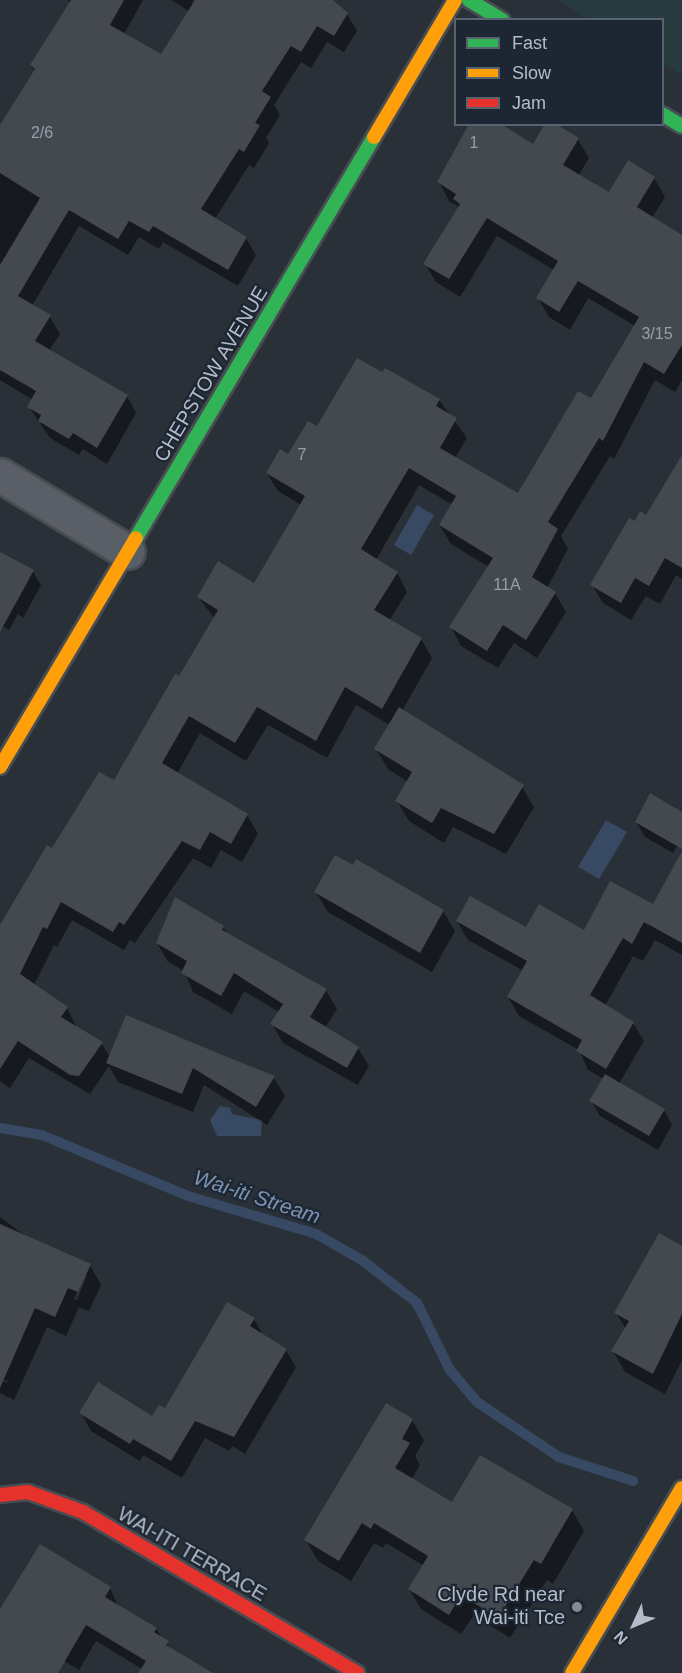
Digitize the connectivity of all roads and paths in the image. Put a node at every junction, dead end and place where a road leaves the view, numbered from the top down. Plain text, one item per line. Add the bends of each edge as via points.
1 (455, 0) edge
2 (470, 0) edge
3 (499, 18) edge
4 (664, 115) edge
5 (682, 126) edge
6 (0, 475) edge
7 (128, 552) junction
8 (0, 767) edge
9 (682, 1488) edge
10 (0, 1495) edge
11 (357, 1673) edge
12 (572, 1673) edge

1 - 7 street, CHEPSTOW AVENUE
2 - 3 street
4 - 5 street
6 - 7 street
7 - 8 street, CHEPSTOW AVENUE
9 - 12 street
10 - 11 street, WAI-ITI TERRACE via 28,1492 83,1512

